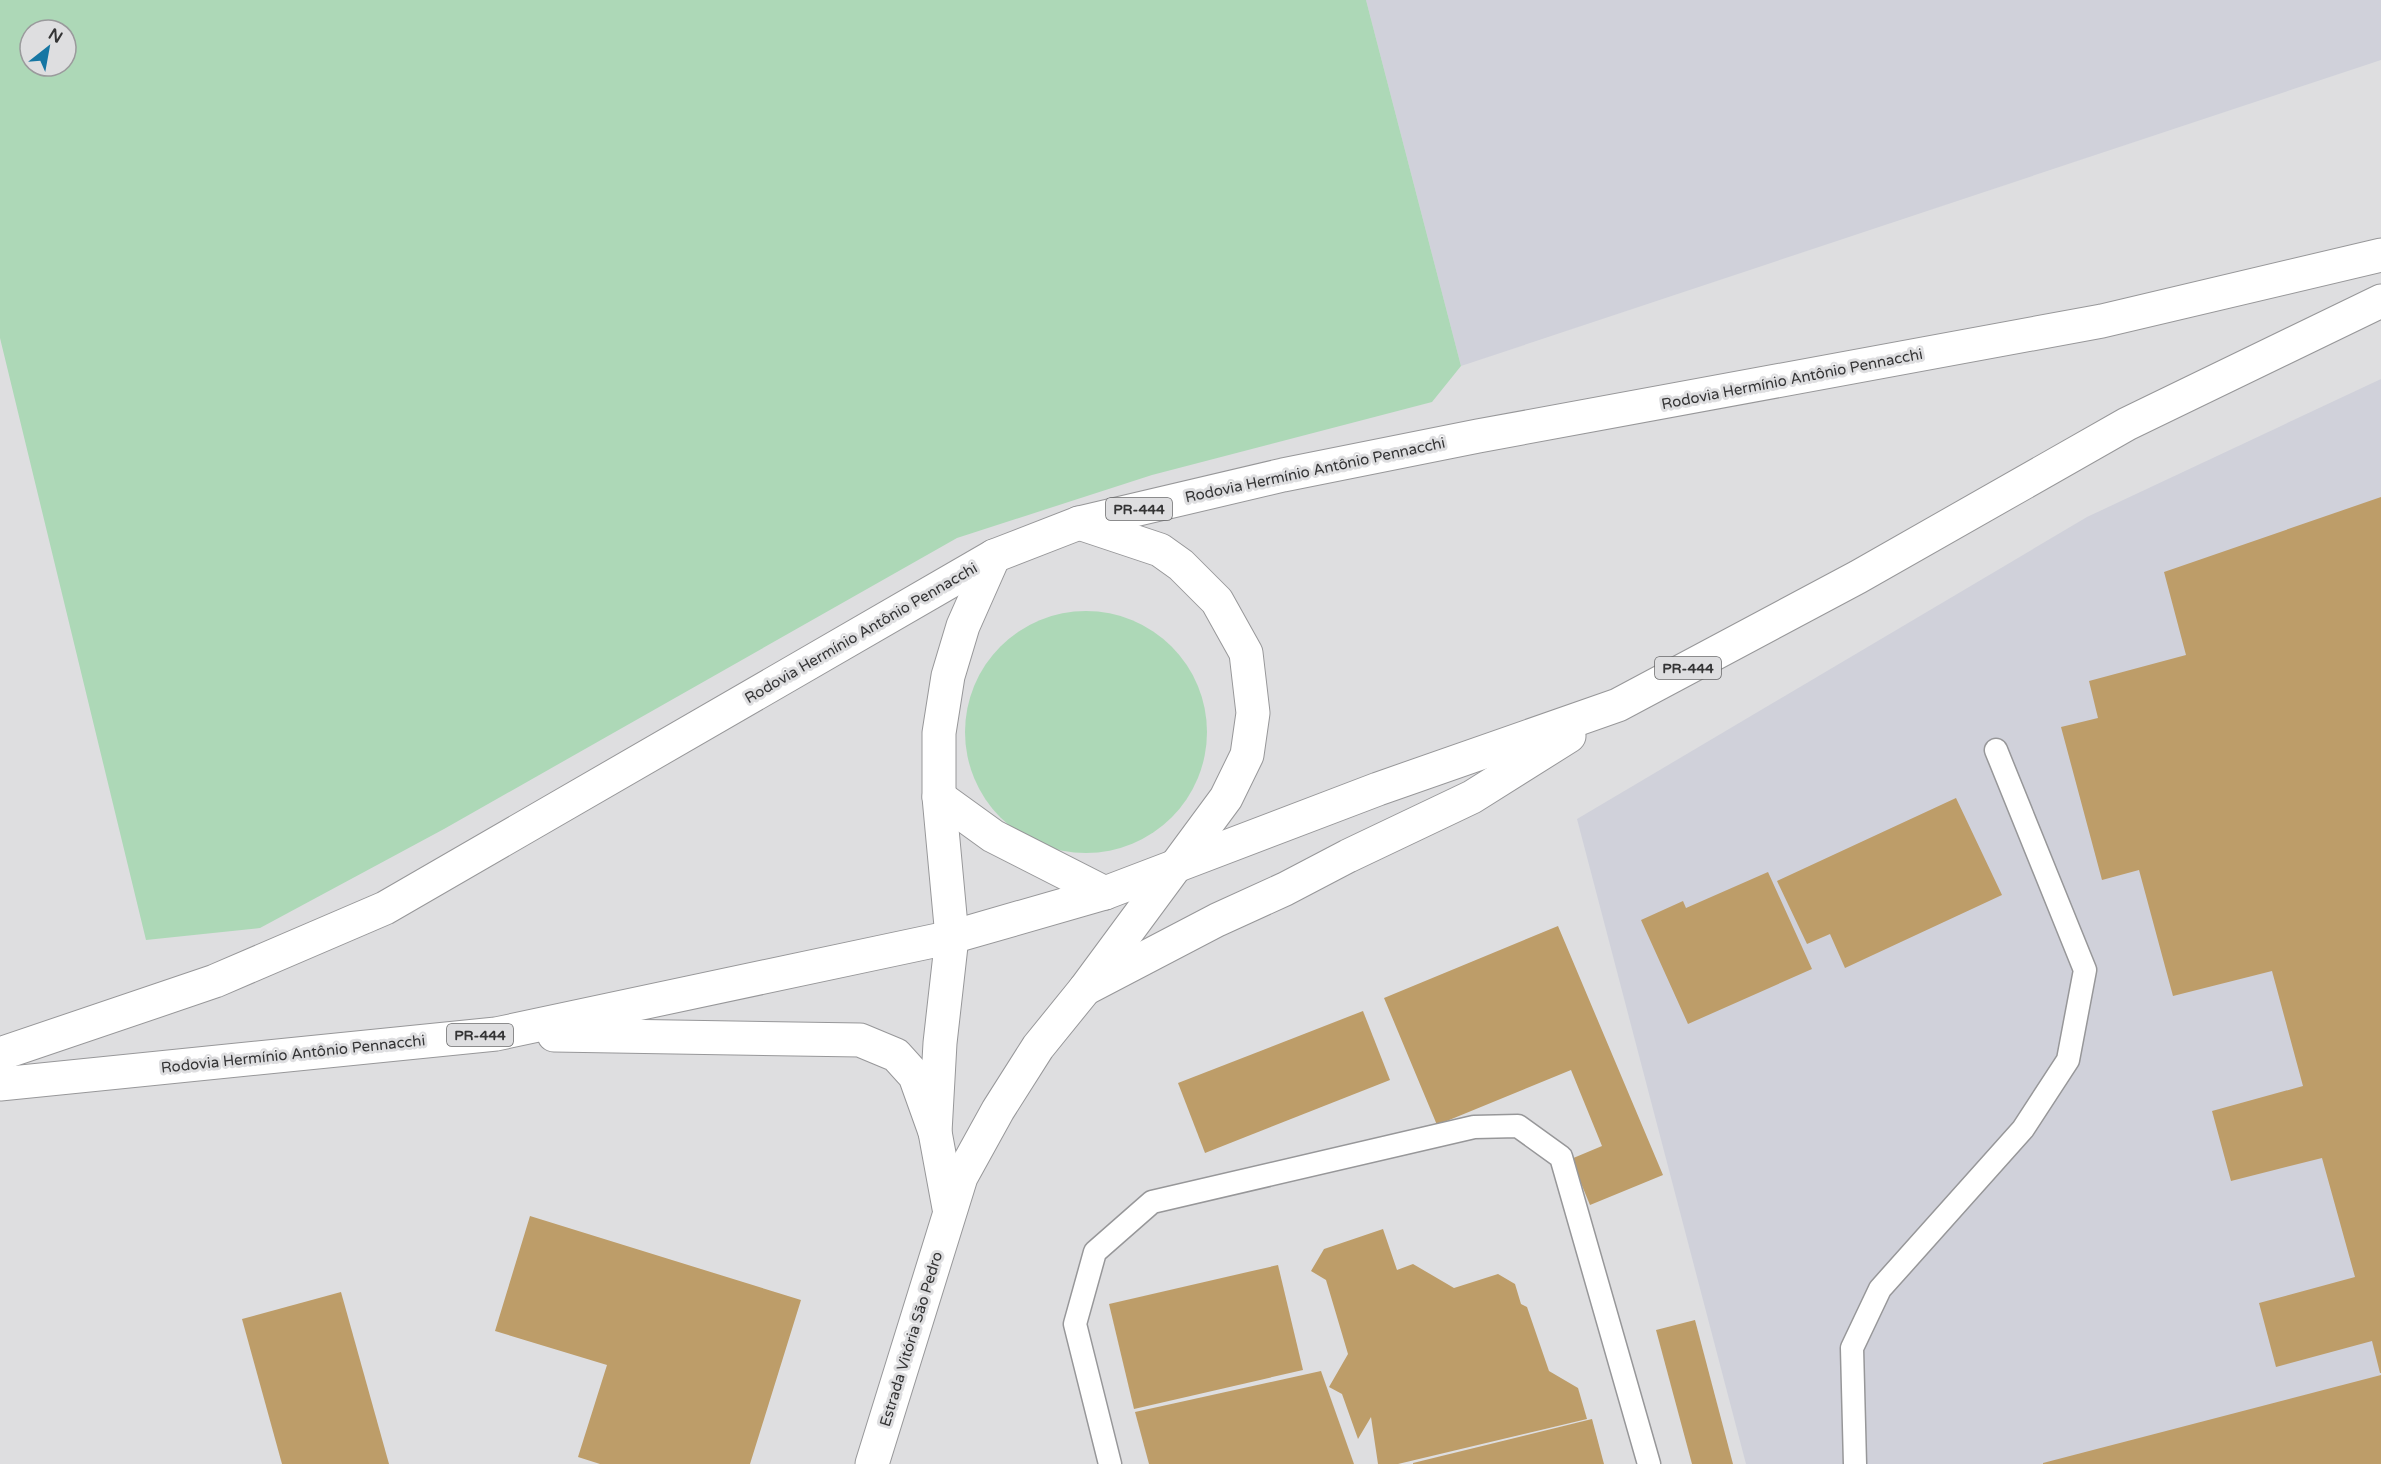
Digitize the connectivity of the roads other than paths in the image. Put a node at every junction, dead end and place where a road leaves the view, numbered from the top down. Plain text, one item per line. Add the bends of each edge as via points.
1 (2381, 255) edge
2 (2381, 301) edge
3 (1079, 523) junction
4 (994, 556) junction
5 (1618, 705) junction
6 (1996, 750) dead end
7 (939, 797) junction
8 (1179, 864) junction
9 (1105, 893) junction
10 (952, 937) junction
11 (1085, 988) junction
12 (496, 1034) junction
13 (0, 1054) edge
14 (0, 1084) edge
15 (935, 1132) junction
16 (950, 1213) junction
17 (872, 1464) edge
18 (1110, 1464) edge
19 (1649, 1464) edge
20 (1855, 1464) edge

1 - 3 main road, Rodovia Hermínio Antônio Pennacchi / PR-444 via 2102,321 1478,436 1282,475
2 - 5 main road, Rodovia Hermínio Antônio Pennacchi / PR-444 via 2127,424 1858,577
3 - 4 main road, Rodovia Hermínio Antônio Pennacchi / PR-444
3 - 8 main road, Estrada Vitória São Pedro via 1160,549 1181,565 1216,601 1246,653 1253,713 1247,754 1226,798
4 - 7 main road via 963,626 948,676 939,733
4 - 13 main road, Rodovia Hermínio Antônio Pennacchi / PR-444 via 385,908 215,981
5 - 8 main road, Rodovia Hermínio Antônio Pennacchi / PR-444
5 - 11 main road via 1472,797
6 - 20 lane via 2085,970 2068,1060 2023,1129 1880,1289 1852,1348
7 - 9 main road via 993,836
7 - 10 main road
8 - 9 main road, Rodovia Hermínio Antônio Pennacchi / PR-444
8 - 11 main road, Estrada Vitória São Pedro
9 - 10 main road, Rodovia Hermínio Antônio Pennacchi / PR-444
10 - 12 main road, Rodovia Hermínio Antônio Pennacchi / PR-444
10 - 15 main road
11 - 16 main road, Estrada Vitória São Pedro via 1038,1047 998,1110 961,1177
12 - 14 main road, Rodovia Hermínio Antônio Pennacchi / PR-444
12 - 15 main road via 861,1040 896,1055 915,1076
15 - 16 main road
16 - 17 main road, Estrada Vitória São Pedro
18 - 19 lane via 1075,1324 1095,1252 1152,1202 1474,1127 1518,1126 1561,1157

